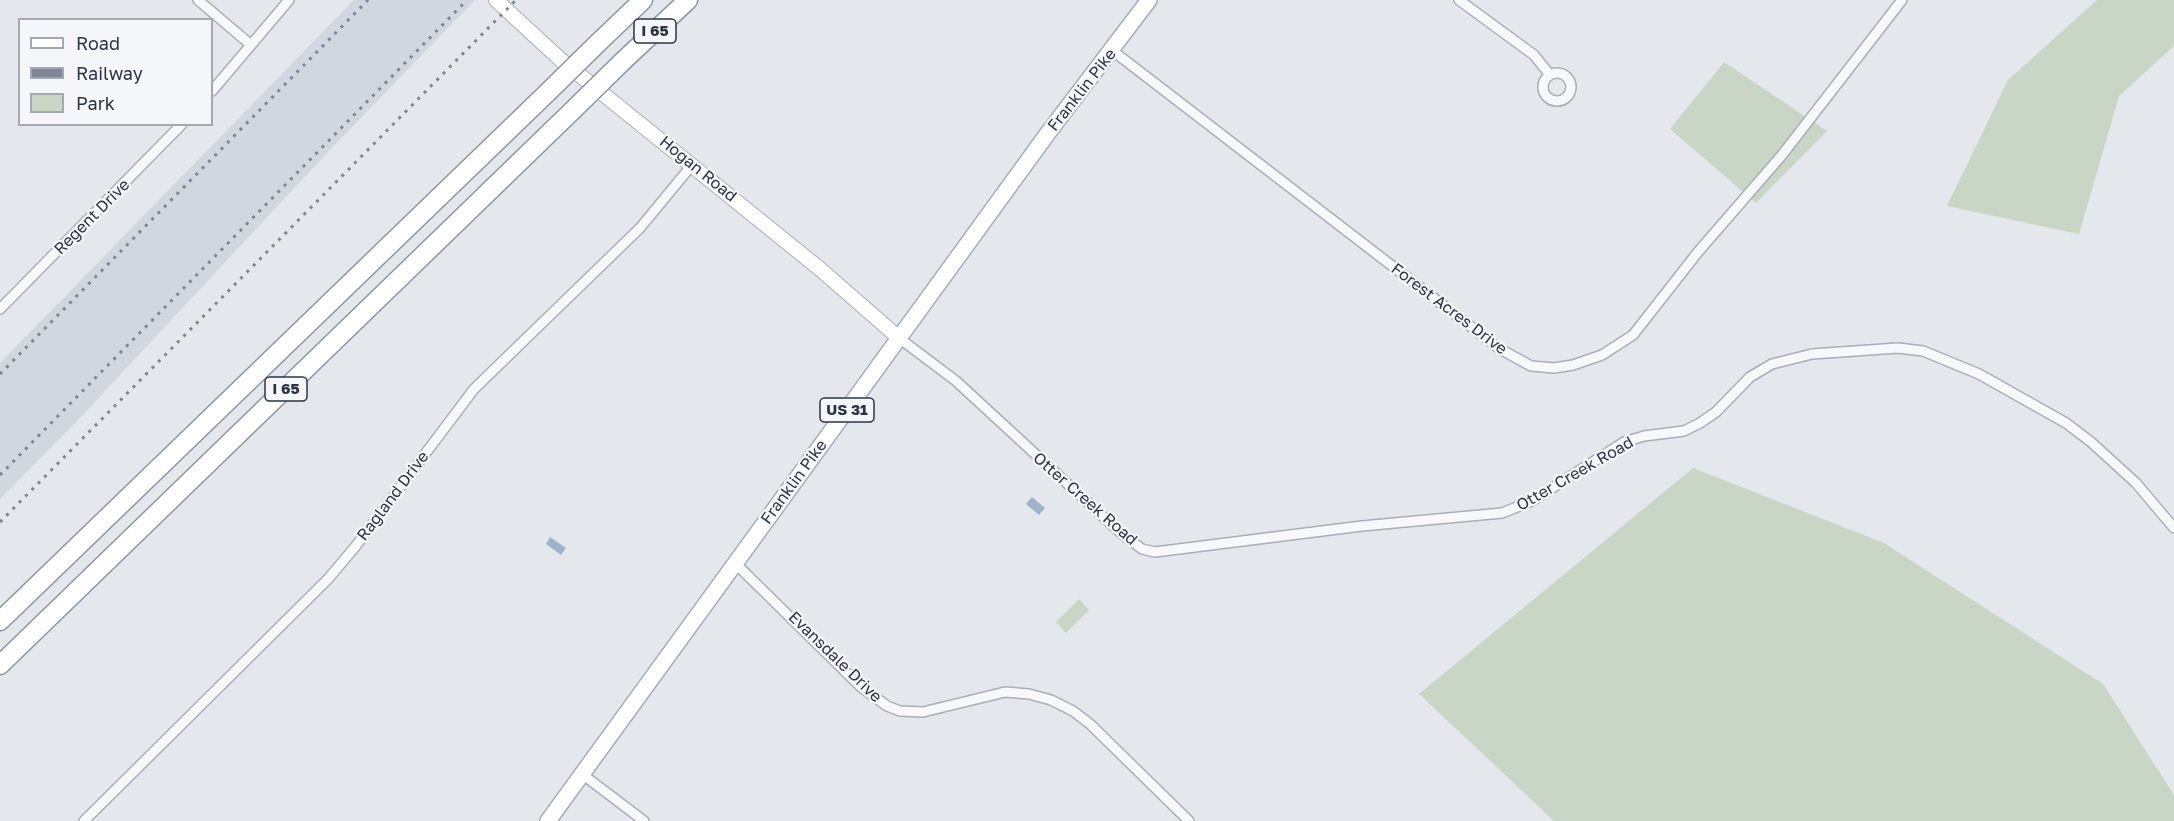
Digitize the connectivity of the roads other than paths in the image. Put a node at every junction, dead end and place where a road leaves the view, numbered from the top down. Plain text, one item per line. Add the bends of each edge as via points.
1 (198, 0) edge
2 (289, 0) edge
3 (496, 0) edge
4 (643, 0) edge
5 (688, 0) edge
6 (1149, 0) edge
7 (1459, 0) edge
8 (1902, 0) edge
9 (250, 45) junction
10 (1113, 51) junction
11 (1550, 75) dead end
12 (213, 90) edge
13 (180, 126) edge
14 (692, 165) junction
15 (0, 309) edge
16 (899, 338) junction
17 (2174, 528) edge
18 (735, 563) junction
19 (0, 621) edge
20 (0, 665) edge
21 (582, 774) junction
22 (84, 821) edge
23 (548, 821) edge
24 (644, 821) edge
25 (1189, 821) edge

1 - 9 street
2 - 9 street
3 - 14 street, Hogan Road via 561,60
4 - 19 highway, I 65, bridge
5 - 20 highway, I 65, bridge
6 - 10 main road, Franklin Pike / US 31
7 - 11 street via 1538,59
8 - 10 street, Forest Acres Drive via 1782,155 1633,334 1602,355 1554,368 1531,366 1500,349
9 - 12 street
10 - 16 main road, Franklin Pike / US 31 via 1048,133
13 - 15 street, Regent Drive
14 - 16 street, Hogan Road via 820,268
14 - 22 street, Ragland Drive via 640,228 474,389 328,579
16 - 17 street, Otter Creek Road via 956,381 1122,534 1142,549 1155,552 1503,513 1532,501 1617,446 1644,436 1684,431 1700,423 1750,376 1772,364 1812,354 1898,348 1938,356 2057,417 2114,462
16 - 18 main road, Franklin Pike / US 31
18 - 21 main road, Franklin Pike / US 31
18 - 25 street, Evansdale Drive via 861,687 887,706 923,712 1005,692 1051,700 1090,724
21 - 23 main road, Franklin Pike / US 31
21 - 24 street

